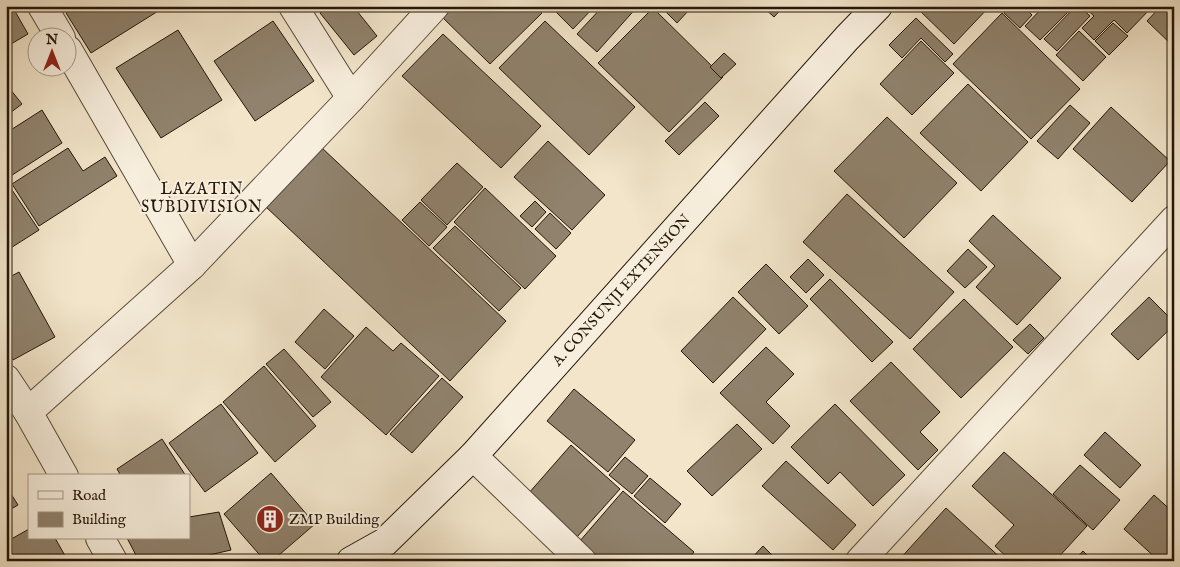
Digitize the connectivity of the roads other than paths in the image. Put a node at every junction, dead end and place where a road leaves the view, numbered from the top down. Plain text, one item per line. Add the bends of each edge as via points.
1 (42, 6) edge
2 (293, 6) edge
3 (435, 6) edge
4 (878, 6) edge
5 (54, 28) edge
6 (78, 67) edge
7 (351, 98) junction
8 (1174, 220) edge
9 (192, 265) junction
10 (6, 379) edge
11 (28, 412) junction
12 (473, 456) junction
13 (63, 474) edge
14 (101, 540) edge
15 (113, 561) edge
16 (351, 561) edge
17 (582, 561) edge
18 (860, 561) edge

1 - 5 street
2 - 7 street
3 - 7 street
4 - 12 street, A. CONSUNJI EXTENSION
6 - 9 street
7 - 9 street
8 - 18 street
9 - 11 street
10 - 11 street
11 - 13 street
12 - 16 street, A. CONSUNJI EXTENSION via 385,542
12 - 17 street
14 - 15 street

